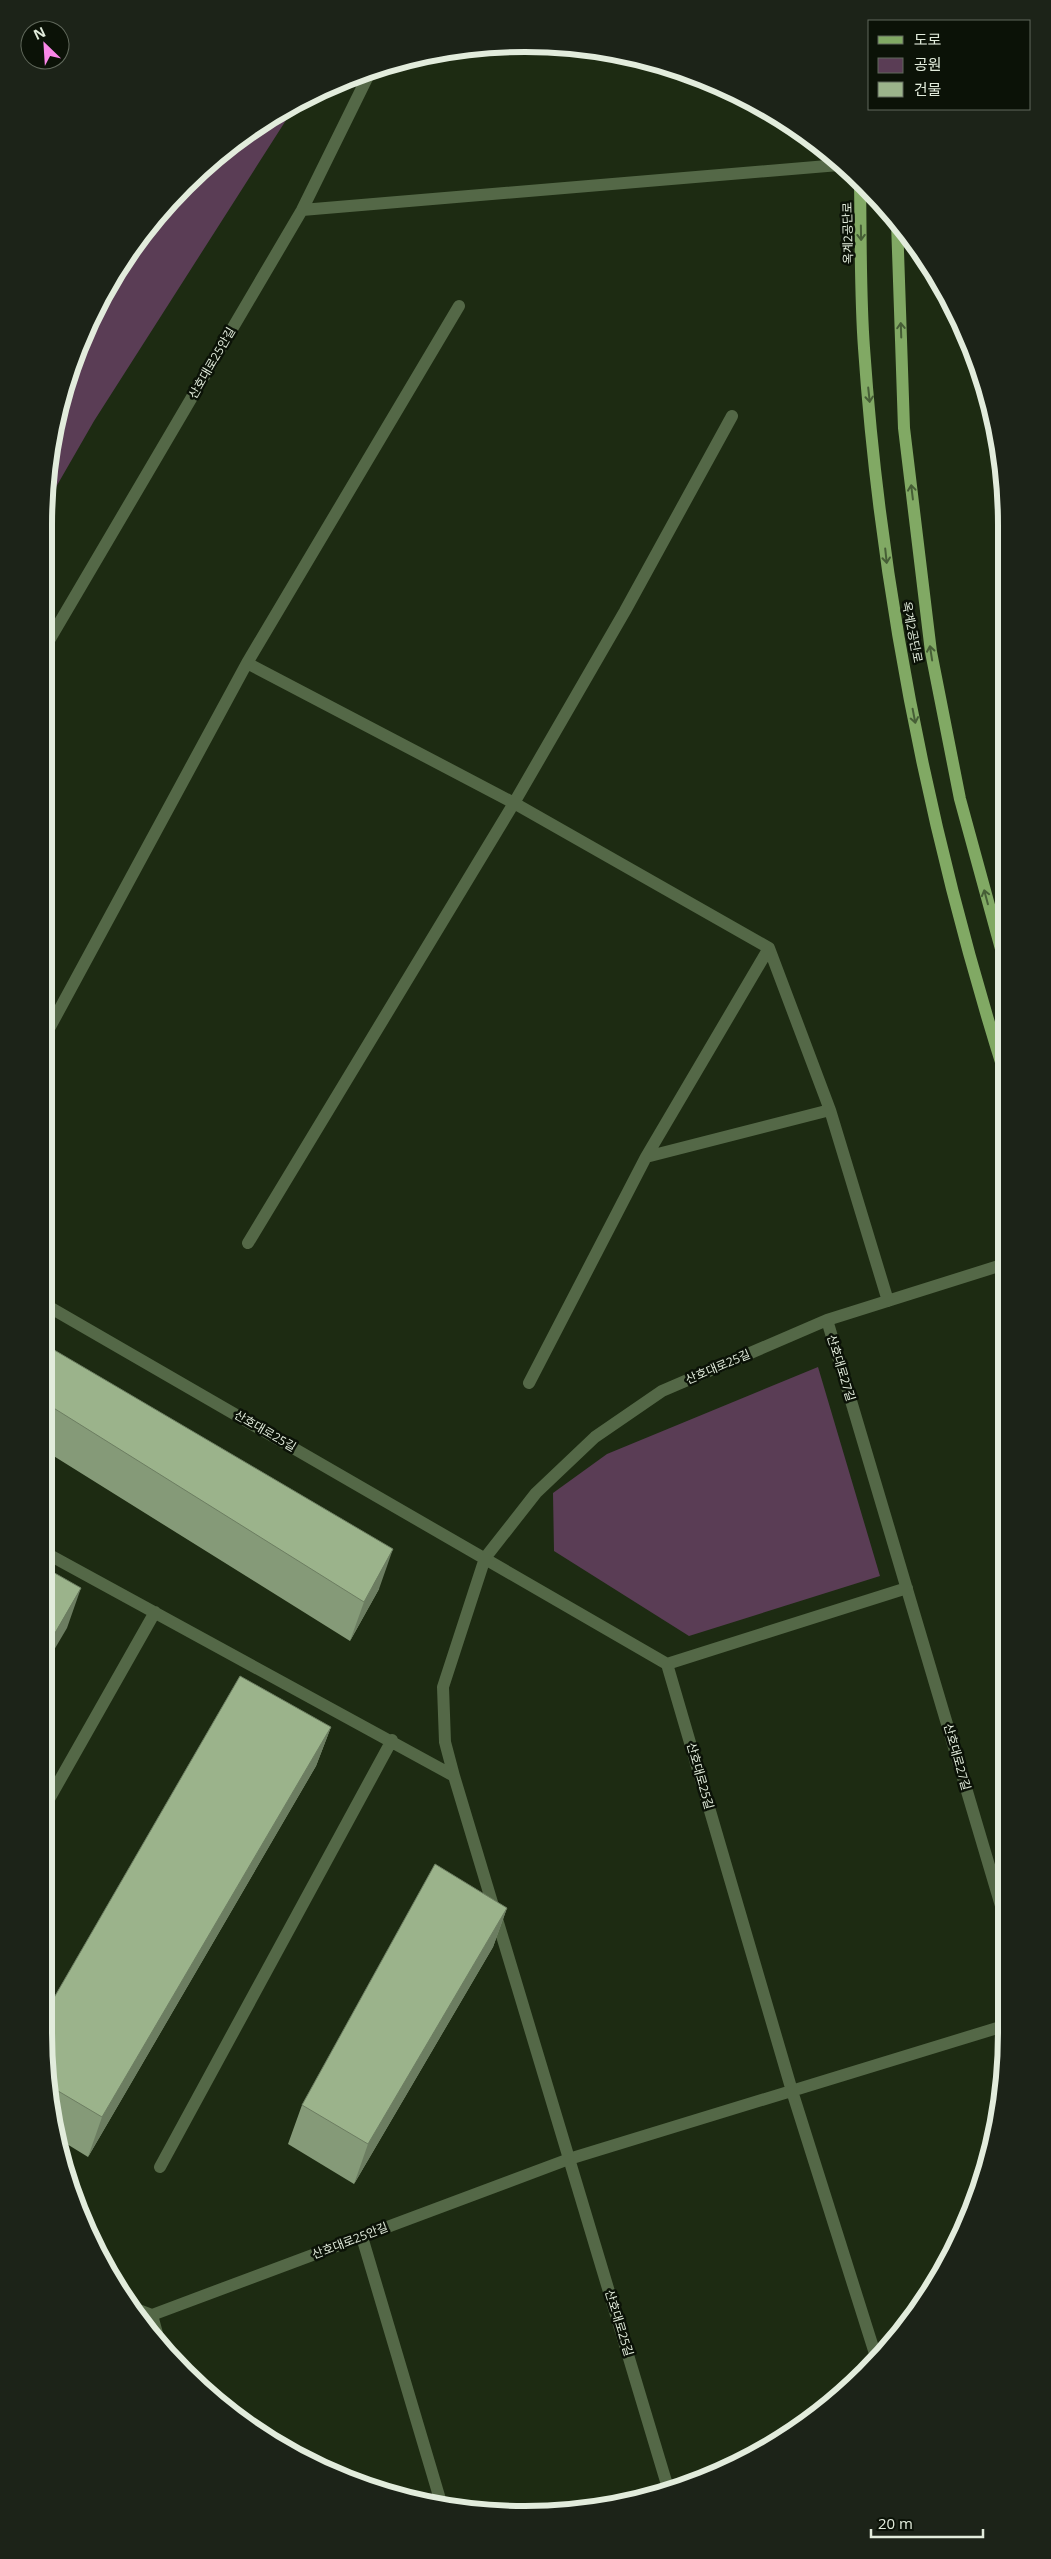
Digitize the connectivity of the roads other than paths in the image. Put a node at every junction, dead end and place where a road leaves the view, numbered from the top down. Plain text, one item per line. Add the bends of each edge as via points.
1 (366, 81) edge
2 (832, 166) edge
3 (860, 191) edge
4 (302, 210) junction
5 (897, 234) edge
6 (459, 306) dead end
7 (732, 416) dead end
8 (52, 635) edge
9 (247, 663) junction
10 (514, 802) junction
11 (998, 938) edge
12 (769, 948) junction
13 (52, 1023) edge
14 (998, 1053) edge
15 (830, 1110) junction
16 (646, 1157) junction
17 (248, 1243) dead end
18 (998, 1266) edge
19 (888, 1301) junction
20 (52, 1309) edge
21 (827, 1320) junction
22 (528, 1383) dead end
23 (52, 1556) edge
24 (485, 1558) junction
25 (907, 1588) junction
26 (155, 1612) junction
27 (667, 1664) junction
28 (392, 1740) junction
29 (454, 1776) junction
30 (52, 1794) edge
31 (998, 1896) edge
32 (998, 2028) edge
33 (792, 2090) junction
34 (569, 2159) junction
35 (160, 2167) dead end
36 (362, 2237) junction
37 (143, 2311) edge
38 (152, 2315) junction
39 (150, 2321) edge
40 (155, 2327) edge
41 (875, 2352) edge
42 (667, 2484) edge
43 (440, 2498) edge

1 - 4 street, 산호대로25안길
2 - 4 street
3 -> 14 main road, 옥계2공단로 via 864,347 888,582 936,829
4 - 8 street, 산호대로25안길
11 -> 5 main road, 옥계2공단로 via 960,799 931,652 904,428
6 - 9 street
7 - 10 street via 625,611
9 - 10 street
9 - 13 street
10 - 12 street
10 - 17 street
12 - 15 street
12 - 16 street
15 - 16 street
15 - 19 street
16 - 22 street
18 - 19 street, 산호대로25길
19 - 21 street, 산호대로25길
20 - 24 street, 산호대로25길
21 - 24 street, 산호대로25길 via 662,1391 595,1437 536,1493
21 - 25 street, 산호대로27길
23 - 26 street
24 - 27 street, 산호대로25길
24 - 29 street, 산호대로25길 via 443,1687 445,1742
25 - 27 street
25 - 31 street, 산호대로27길
26 - 28 street
26 - 30 street
27 - 33 street, 산호대로25길
28 - 29 street
28 - 35 street
29 - 34 street, 산호대로25길
32 - 33 street
33 - 34 street
33 - 41 street, 산호대로25길
34 - 36 street, 산호대로25안길
34 - 42 street, 산호대로25길
36 - 38 street, 산호대로25안길
36 - 43 street
37 - 38 street
38 - 39 street
38 - 40 street

